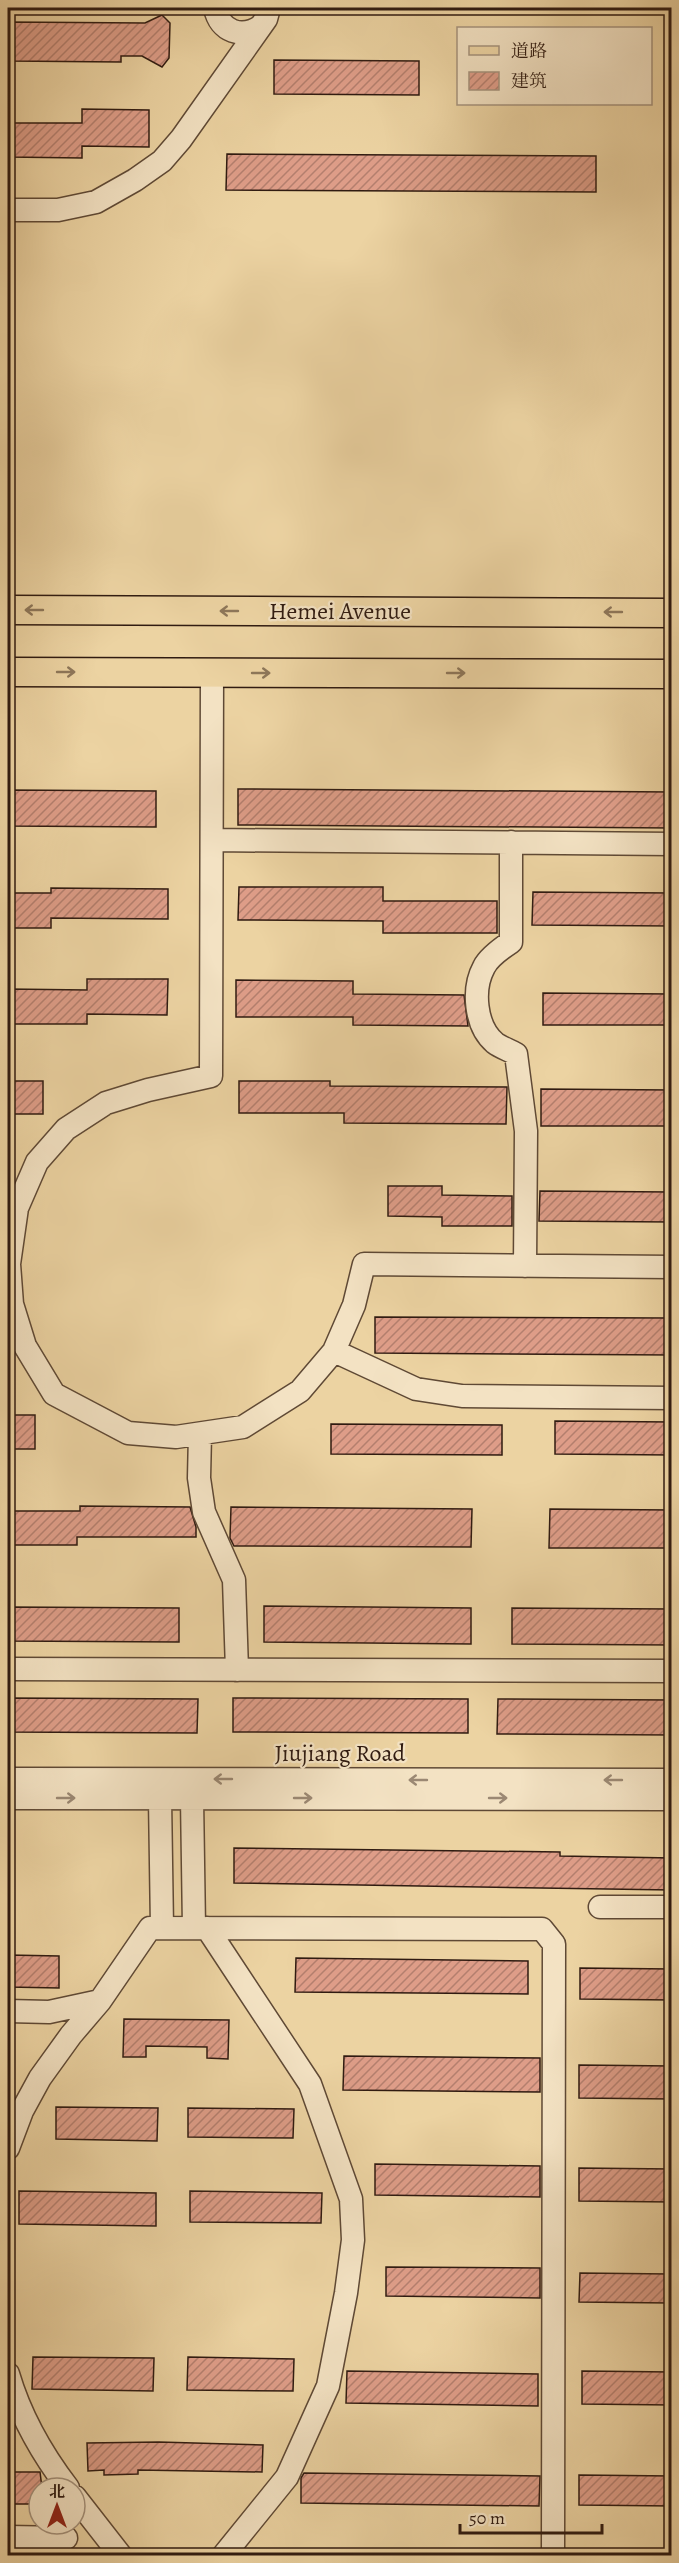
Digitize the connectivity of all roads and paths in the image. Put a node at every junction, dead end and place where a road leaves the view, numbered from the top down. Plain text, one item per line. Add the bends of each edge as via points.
1 (216, 8) edge
2 (268, 13) edge
3 (8, 210) edge
4 (8, 610) edge
5 (672, 613) edge
6 (8, 672) edge
7 (212, 672) junction
8 (672, 674) edge
9 (212, 840) junction
10 (511, 842) junction
11 (672, 844) edge
12 (8, 1264) edge
13 (525, 1266) junction
14 (672, 1267) edge
15 (14, 1333) edge
16 (334, 1351) junction
17 (672, 1398) edge
18 (200, 1434) junction
19 (8, 1669) edge
20 (237, 1670) junction
21 (672, 1671) edge
22 (8, 1779) edge
23 (672, 1780) edge
24 (8, 1798) edge
25 (160, 1798) junction
26 (192, 1798) junction
27 (672, 1799) edge
28 (600, 1907) dead end
29 (672, 1907) edge
30 (162, 1928) junction
31 (200, 1928) junction
32 (100, 2001) junction
33 (8, 2011) edge
34 (8, 2148) edge
35 (8, 2374) edge
36 (59, 2476) edge
37 (87, 2512) edge
38 (8, 2537) edge
39 (66, 2538) dead end
40 (121, 2556) edge
41 (223, 2556) edge
42 (552, 2556) edge

1 - 2 street via 229,30 246,33
2 - 3 street via 162,161 96,202 58,210
5 -> 4 main road, Hemei Avenue
6 -> 7 main road
7 -> 8 main road
7 - 9 street
9 - 10 street
9 - 12 street via 211,1076 106,1103 66,1129 38,1162 16,1208
10 - 11 street
10 - 13 street via 511,942 484,966 478,986 478,1008 483,1028 494,1042 516,1054 526,1131
12 - 15 street
13 - 14 street
13 - 16 street via 364,1264 354,1305
15 - 18 street via 54,1394 128,1433 176,1437
16 - 17 street via 416,1389 462,1396
16 - 18 street via 300,1391 243,1427
18 - 20 street via 199,1478 204,1512 234,1580
19 - 20 street
20 - 21 street
23 -> 22 street, Jiujiang Road
24 -> 25 street, Jiujiang Road
25 - 26 street, Jiujiang Road
25 - 30 street
26 -> 27 street, Jiujiang Road
26 - 31 street
28 - 29 street
30 - 31 street
30 - 32 street via 150,1928
31 - 41 street via 310,2084 351,2199 353,2240 328,2386 287,2477
31 - 42 street via 542,1929 554,1944
32 - 33 street via 49,2012
32 - 34 street via 40,2078
35 - 36 street via 15,2399
37 - 40 street
38 - 39 street

